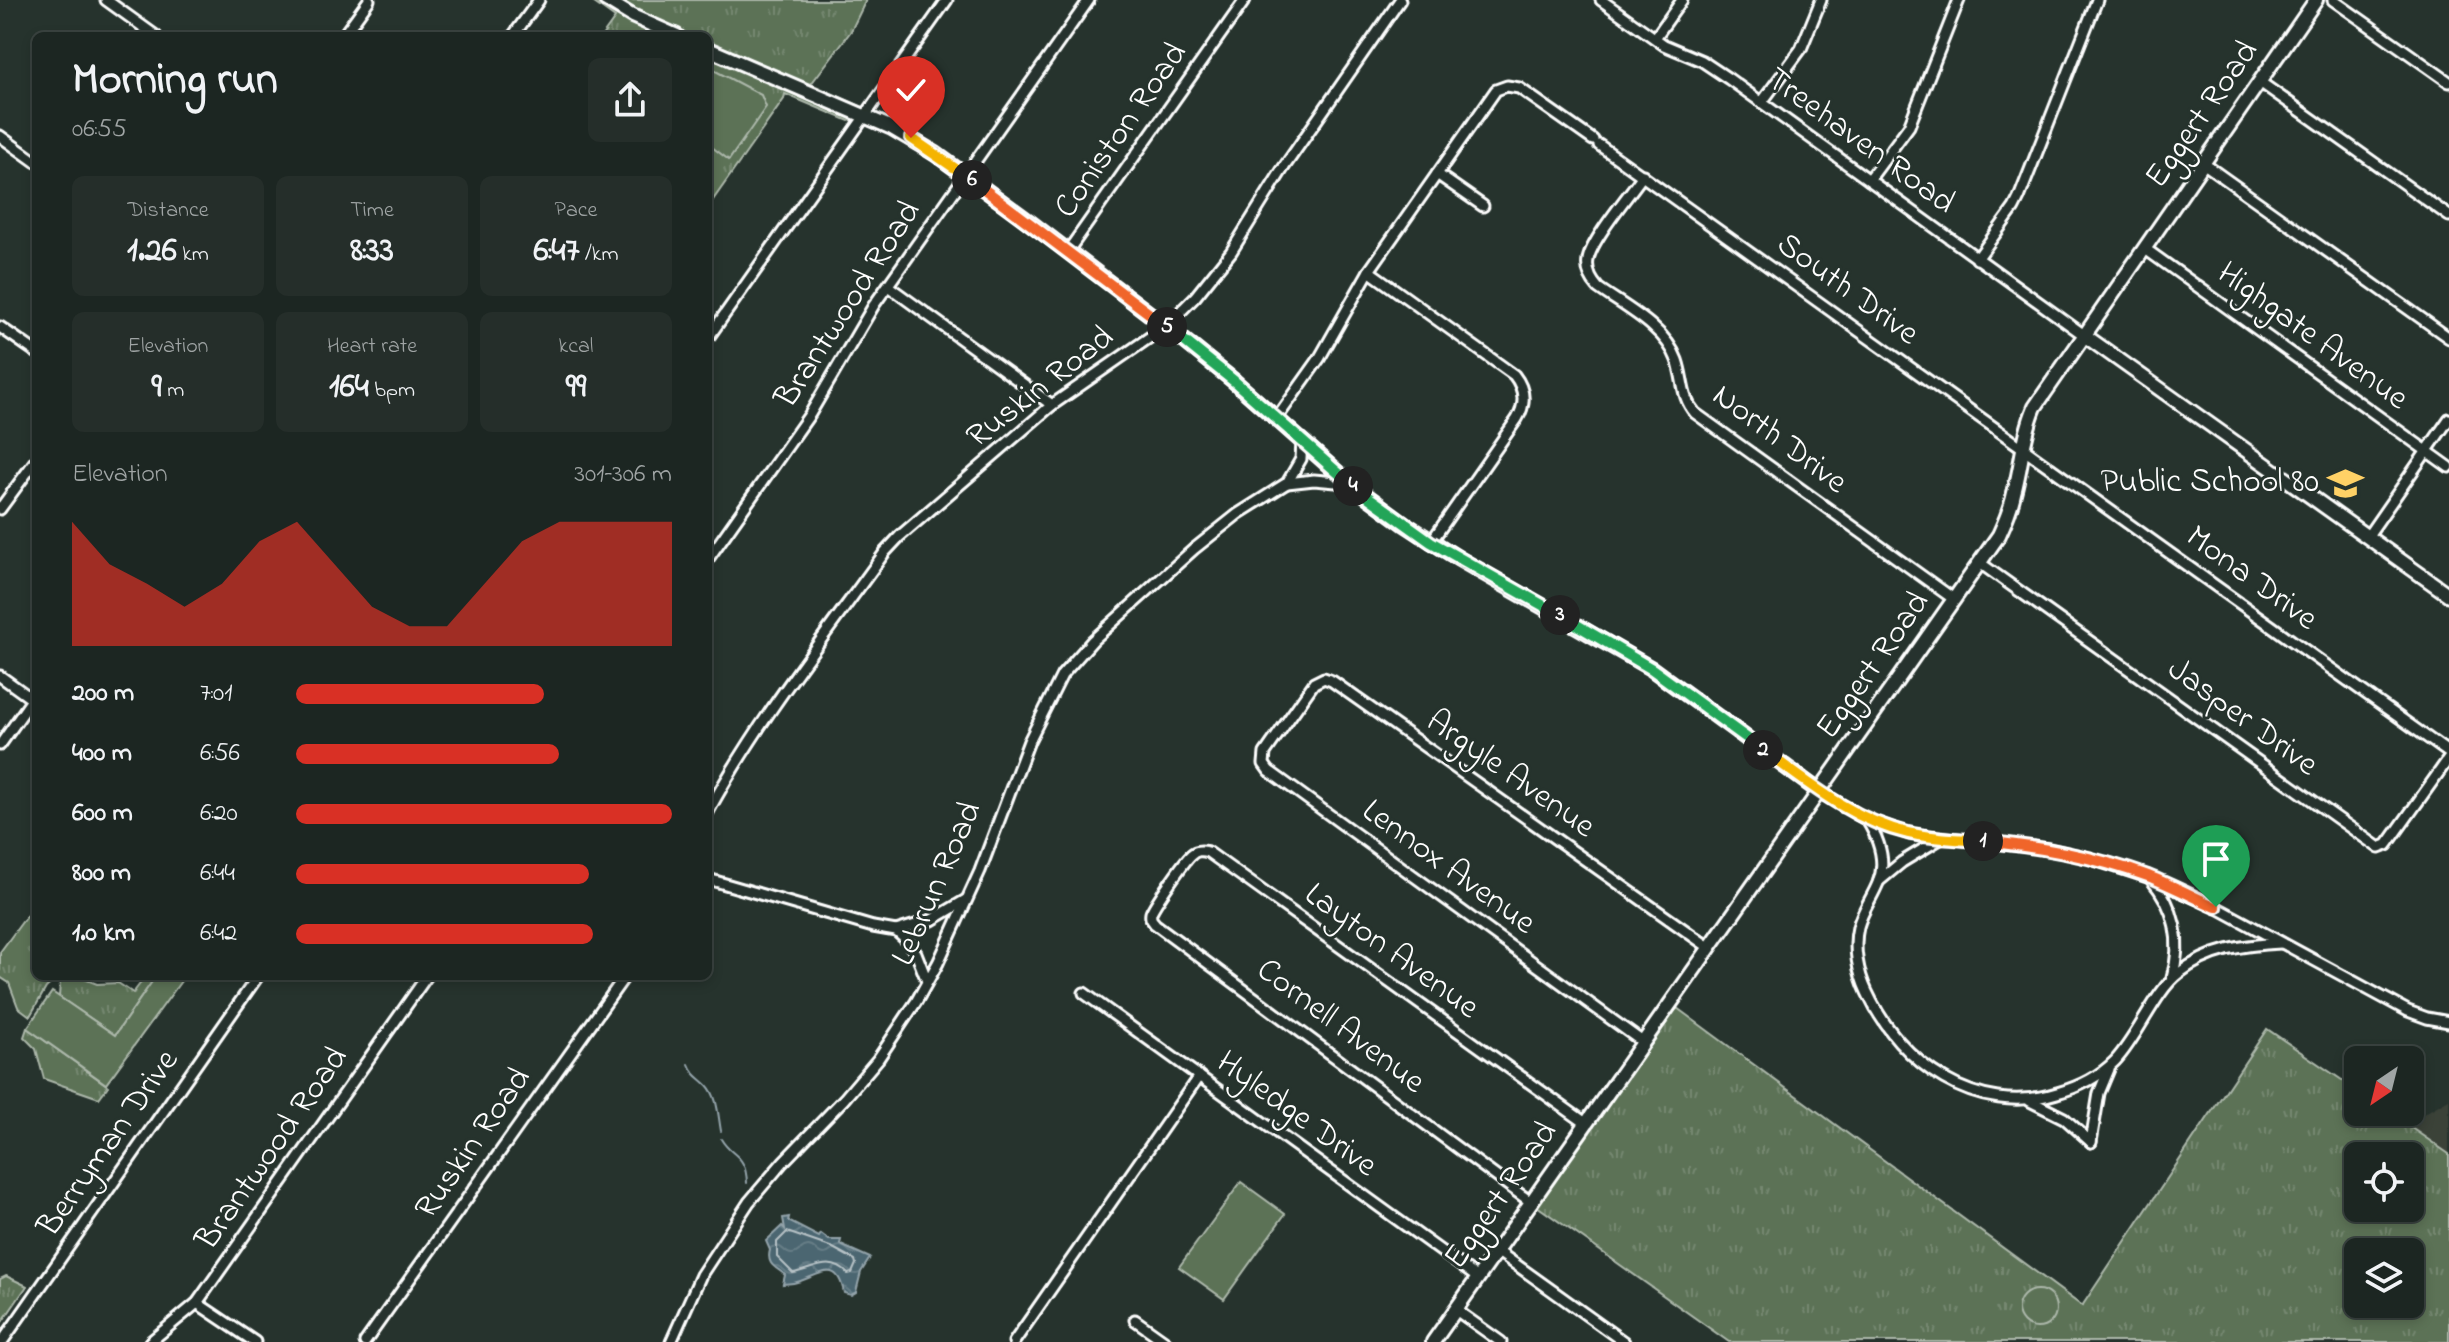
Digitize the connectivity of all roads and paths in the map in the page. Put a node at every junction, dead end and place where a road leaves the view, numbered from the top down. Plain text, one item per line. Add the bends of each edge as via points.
1 (106, 0) edge
2 (369, 0) edge
3 (539, 0) edge
4 (606, 0) edge
5 (947, 0) edge
6 (1089, 0) edge
7 (1245, 0) edge
8 (1400, 0) edge
9 (1601, 0) edge
10 (1682, 0) edge
11 (1821, 0) edge
12 (1959, 0) edge
13 (2097, 0) edge
14 (2316, 0) edge
15 (2333, 0) edge
16 (150, 32) edge
17 (346, 32) edge
18 (516, 32) edge
19 (668, 32) edge
20 (1655, 38) junction
21 (712, 51) edge
22 (2260, 82) junction
23 (2449, 82) edge
24 (1762, 102) junction
25 (864, 117) junction
26 (0, 136) edge
27 (32, 159) edge
28 (2203, 163) junction
29 (1437, 174) junction
30 (966, 175) junction
31 (1643, 175) junction
32 (1869, 180) junction
33 (1483, 206) dead end
34 (2449, 216) edge
35 (2144, 248) junction
36 (1068, 251) junction
37 (1977, 259) junction
38 (1369, 271) junction
39 (888, 286) junction
40 (1166, 326) junction
41 (0, 327) edge
42 (712, 332) edge
43 (2084, 335) junction
44 (2449, 338) edge
45 (32, 349) edge
46 (1052, 405) junction
47 (1277, 418) junction
48 (2449, 419) edge
49 (1302, 441) junction
50 (2022, 446) junction
51 (2426, 451) junction
52 (32, 465) edge
53 (2449, 467) edge
54 (1287, 483) junction
55 (1349, 483) junction
56 (0, 509) edge
57 (2367, 537) junction
58 (1431, 542) junction
59 (712, 553) edge
60 (1980, 563) junction
61 (2449, 595) edge
62 (1955, 600) junction
63 (0, 676) edge
64 (32, 696) edge
65 (32, 702) edge
66 (1288, 720) joint
67 (0, 745) edge
68 (2449, 756) edge
69 (1820, 792) junction
70 (712, 805) edge
71 (1867, 820) junction
72 (1940, 839) junction
73 (2148, 877) junction
74 (712, 880) edge
75 (1879, 881) junction
76 (1171, 882) joint
77 (966, 900) junction
78 (896, 931) junction
79 (2281, 943) junction
80 (1710, 948) junction
81 (255, 980) edge
82 (424, 980) edge
83 (622, 980) edge
84 (927, 981) junction
85 (2171, 981) junction
86 (1084, 993) dead end
87 (2449, 1022) edge
88 (1644, 1043) junction
89 (2113, 1063) junction
90 (1199, 1076) junction
91 (2027, 1100) junction
92 (1587, 1124) junction
93 (1532, 1203) junction
94 (1497, 1251) junction
95 (1478, 1278) junction
96 (197, 1303) junction
97 (1456, 1310) junction
98 (1135, 1320) dead end
99 (2, 1342) edge
100 (150, 1342) edge
101 (255, 1342) edge
102 (365, 1342) edge
103 (671, 1342) edge
104 (1014, 1342) edge
105 (1166, 1342) edge
106 (1433, 1342) edge
107 (1501, 1342) edge
108 (1624, 1342) edge

1 - 16 street
2 - 17 street
3 - 18 street
4 - 19 street
5 - 25 street
6 - 30 street, Brantwood Road
7 - 36 street, Coniston Road
8 - 40 street, Ruskin Road via 1231,252
9 - 20 street, Treehaven Road
10 - 20 street
11 - 24 street via 1801,49
12 - 32 street via 1909,126
13 - 37 street via 2019,198
14 - 22 street, Eggert Road
15 - 23 street
20 - 24 street, Treehaven Road via 1712,67
21 - 25 street
22 - 28 street, Eggert Road
22 - 34 street
24 - 32 street, Treehaven Road
25 - 30 street via 911,138
25 - 42 street
26 - 27 street
28 - 35 street, Eggert Road
28 - 44 street
29 - 31 street, South Drive via 1493,94 1507,86 1519,88
29 - 33 street
29 - 38 street
30 - 36 street
30 - 39 street, Brantwood Road
31 - 50 street, South Drive
31 - 62 street, North Drive via 1591,250 1592,281 1661,334 1676,358 1685,398 1695,413
32 - 37 street, Treehaven Road
35 - 43 street, Eggert Road
35 - 51 street, Highgate Avenue
36 - 40 street
37 - 43 street, Treehaven Road
38 - 47 street via 1319,359
38 - 58 street via 1514,375 1522,389 1517,419
39 - 46 street
39 - 59 street, Brantwood Road via 810,414
40 - 46 street, Ruskin Road
40 - 47 street
41 - 45 street
43 - 50 street, Eggert Road via 2035,407
43 - 57 street
46 - 70 street, Ruskin Road via 885,552 762,724
47 - 49 street
48 - 51 street
49 - 54 street via 1301,459
49 - 55 street
50 - 60 street, Eggert Road via 2009,513
50 - 68 street, Mona Drive
51 - 53 street, Highgate Avenue
51 - 57 street
52 - 56 street
54 - 55 street, Lebrun Road
54 - 77 street, Lebrun Road via 1194,549 1067,669 1029,741
55 - 58 street
57 - 61 street
58 - 69 street via 1652,669
60 - 62 street, Eggert Road
60 - 68 street, Jasper Drive via 2379,848 2387,845
62 - 69 street, Eggert Road
63 - 64 street
65 - 67 street
66 - 80 street, Argyle Avenue via 1314,683 1332,681
66 - 88 street, Lennox Avenue via 1265,753 1269,771
69 - 71 street
69 - 80 street, Eggert Road
71 - 72 street
71 - 75 street via 1881,855
72 - 73 street via 2049,849
72 - 75 street
73 - 79 street
73 - 85 street via 2174,921 2177,949
74 - 78 street
75 - 91 street via 1858,928 1857,954 1862,981 1891,1034 1917,1061 1959,1087
76 - 92 street, Layton Avenue via 1192,853 1208,852
76 - 93 street, Cornell Avenue via 1151,912 1155,924
77 - 78 street via 932,920
77 - 84 street, Lebrun Road
78 - 84 street via 916,953
79 - 85 street via 2220,951
79 - 87 street via 2408,1011
80 - 88 street, Eggert Road
81 - 99 street, Berryman Drive
82 - 96 street, Brantwood Road
83 - 102 street, Ruskin Road
84 - 103 street, Lebrun Road via 878,1059 735,1221 701,1275
85 - 89 street
86 - 90 street, Hyledge Drive
88 - 92 street, Eggert Road
89 - 91 street via 2074,1088
89 - 91 street via 2099,1093 2091,1142 2064,1118
90 - 95 street, Hyledge Drive
90 - 104 street
92 - 93 street, Eggert Road
93 - 94 street, Eggert Road
94 - 95 street, Eggert Road
94 - 108 street
95 - 97 street, Eggert Road
96 - 100 street, Brantwood Road
96 - 101 street
97 - 106 street, Eggert Road
97 - 107 street
98 - 105 street

